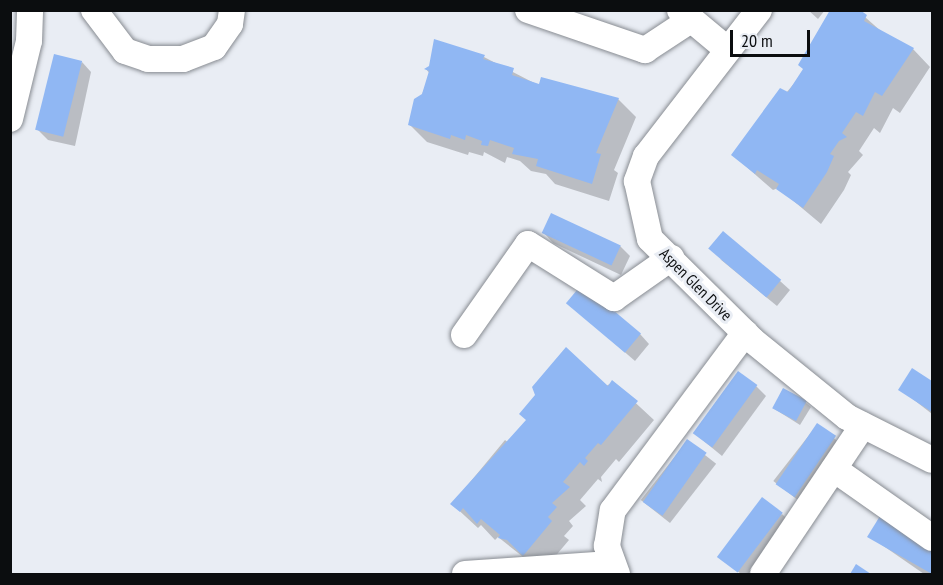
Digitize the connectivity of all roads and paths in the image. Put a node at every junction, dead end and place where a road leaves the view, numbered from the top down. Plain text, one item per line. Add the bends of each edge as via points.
1 (30, 10) edge
2 (232, 10) edge
3 (528, 10) edge
4 (759, 10) edge
5 (96, 14) edge
6 (685, 16) edge
7 (728, 51) junction
8 (10, 119) edge
9 (671, 258) junction
10 (745, 333) junction
11 (464, 335) dead end
12 (863, 425) junction
13 (933, 460) edge
14 (834, 469) junction
15 (933, 538) edge
16 (614, 569) edge
17 (465, 574) edge
18 (763, 574) edge

1 - 8 street via 29,41
2 - 5 street via 230,24 214,47 183,59 148,59 125,51
3 - 6 street via 645,50
4 - 7 street, Aspen Glen Drive
6 - 7 street
7 - 9 street, Aspen Glen Drive via 646,156 637,181 650,239
9 - 10 street, Aspen Glen Drive
9 - 11 street via 614,298 528,244
10 - 12 street, Aspen Glen Drive via 847,417
10 - 16 street via 613,510 607,546
12 - 13 street, Aspen Glen Drive
12 - 14 street
14 - 15 street
14 - 18 street
16 - 17 street

